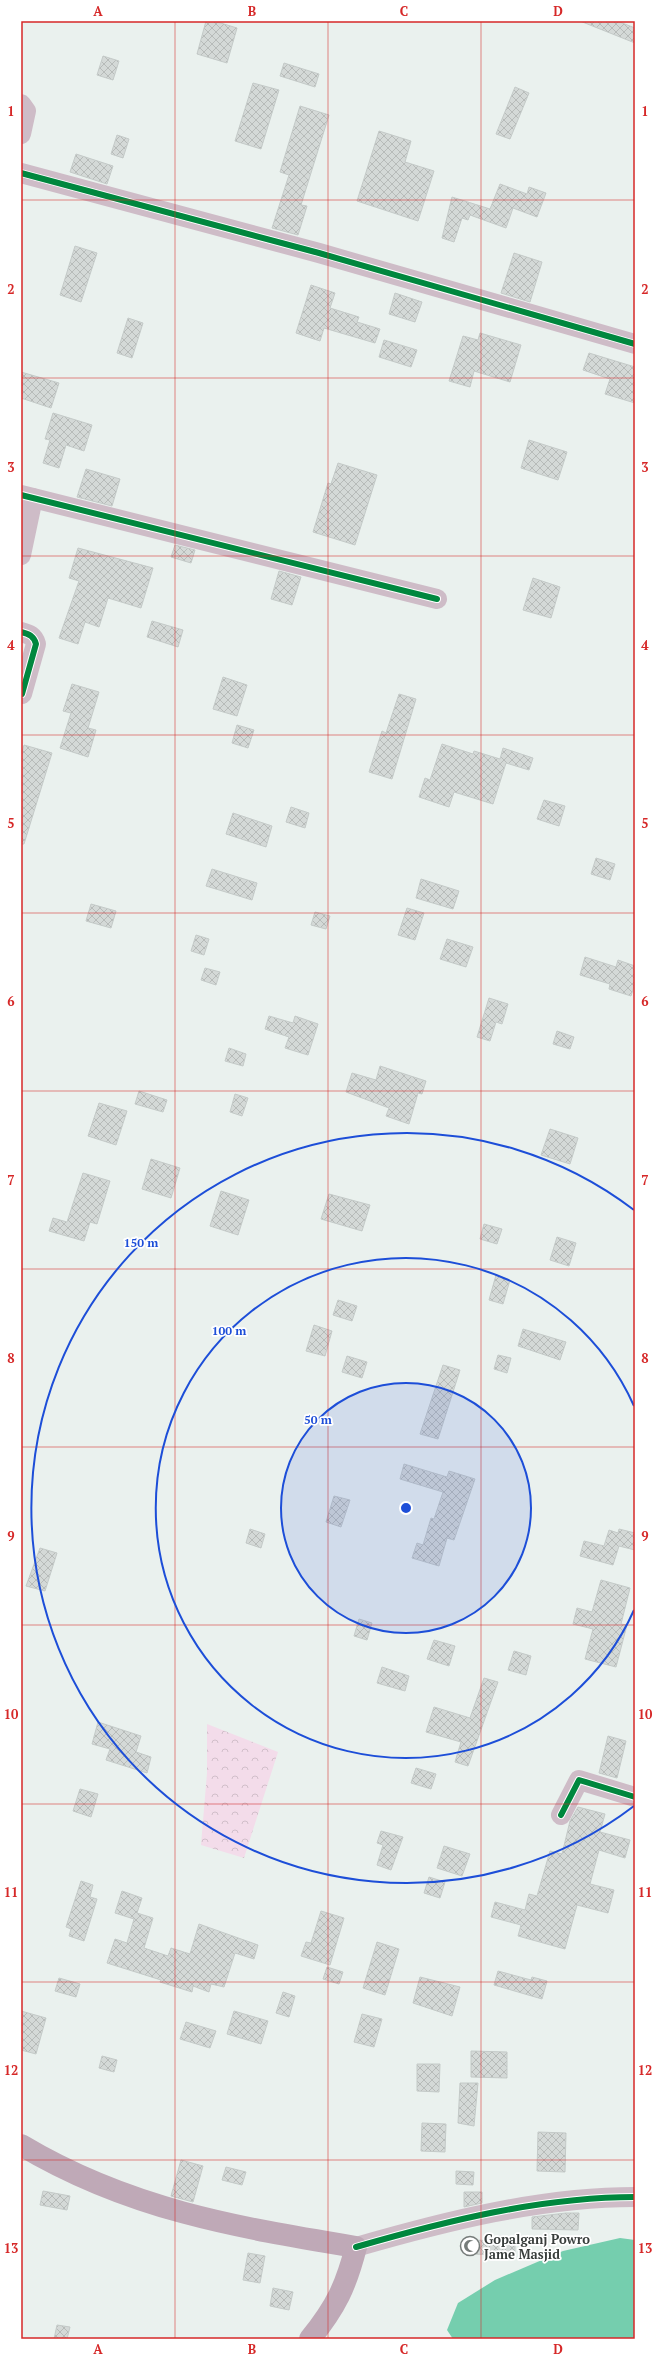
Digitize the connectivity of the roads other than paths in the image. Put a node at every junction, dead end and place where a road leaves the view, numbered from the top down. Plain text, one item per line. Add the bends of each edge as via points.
1 (21, 104) edge
2 (21, 134) edge
3 (21, 173) edge
4 (635, 344) edge
5 (27, 497) edge
6 (21, 555) edge
7 (436, 599) dead end
8 (21, 632) edge
9 (22, 694) edge
10 (635, 1797) edge
11 (561, 1815) dead end
12 (21, 2144) edge
13 (635, 2197) edge
14 (356, 2247) junction
15 (310, 2339) edge

1 - 2 street via 26,111
3 - 4 street via 334,258
5 - 6 street
5 - 7 street
8 - 9 street via 35,638 36,644
10 - 11 street via 579,1780
12 - 14 main road via 84,2178 130,2197 193,2216
13 - 14 street via 548,2203 429,2226
14 - 15 main road via 343,2291 327,2318

